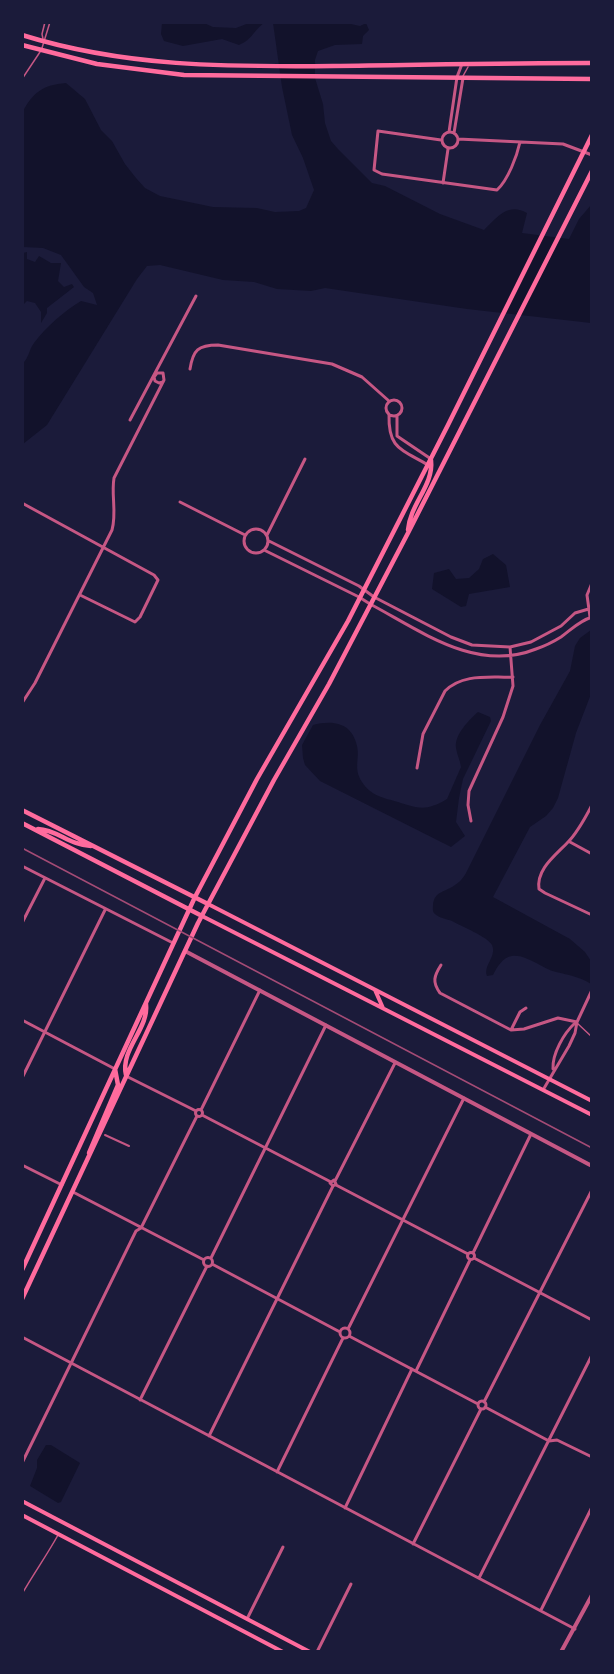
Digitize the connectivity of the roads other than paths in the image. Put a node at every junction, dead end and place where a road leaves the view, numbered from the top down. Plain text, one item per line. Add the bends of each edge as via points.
1 (45, 22) edge
2 (50, 22) edge
3 (22, 35) edge
4 (45, 42) junction
5 (22, 45) edge
6 (41, 51) junction
7 (469, 63) junction
8 (591, 63) edge
9 (462, 64) junction
10 (24, 74) edge
11 (460, 77) junction
12 (583, 78) junction
13 (591, 78) edge
14 (22, 79) edge
15 (591, 83) edge
16 (449, 132) junction
17 (454, 133) junction
18 (591, 135) edge
19 (458, 139) junction
20 (441, 140) junction
21 (520, 142) junction
22 (448, 149) junction
23 (591, 155) edge
24 (591, 171) edge
25 (443, 183) junction
26 (196, 296) dead end
27 (190, 369) dead end
28 (154, 375) junction
29 (163, 382) junction
30 (389, 401) junction
31 (389, 414) junction
32 (396, 416) junction
33 (130, 420) dead end
34 (305, 459) dead end
35 (431, 459) junction
36 (428, 465) junction
37 (180, 502) dead end
38 (22, 503) edge
39 (408, 533) junction
40 (267, 535) junction
41 (245, 536) junction
42 (268, 541) junction
43 (104, 549) junction
44 (264, 550) junction
45 (591, 583) edge
46 (363, 589) junction
47 (80, 595) junction
48 (359, 597) junction
49 (374, 597) junction
50 (370, 604) junction
51 (590, 608) edge
52 (591, 617) edge
53 (510, 647) junction
54 (511, 656) junction
55 (513, 677) junction
56 (23, 701) edge
57 (417, 768) dead end
58 (261, 773) junction
59 (274, 780) junction
60 (591, 806) edge
61 (22, 810) edge
62 (471, 821) dead end
63 (22, 823) edge
64 (34, 829) junction
65 (569, 841) junction
66 (94, 846) junction
67 (591, 854) edge
68 (22, 866) edge
69 (45, 878) junction
70 (195, 897) junction
71 (208, 904) junction
72 (189, 909) junction
73 (105, 910) junction
74 (591, 915) edge
75 (202, 916) junction
76 (22, 923) edge
77 (173, 943) junction
78 (185, 951) junction
79 (441, 965) dead end
80 (374, 989) junction
81 (260, 990) junction
82 (590, 992) edge
83 (146, 1002) junction
84 (526, 1008) dead end
85 (385, 1011) junction
86 (22, 1020) edge
87 (577, 1022) junction
88 (326, 1025) junction
89 (511, 1029) junction
90 (45, 1032) junction
91 (591, 1037) edge
92 (560, 1045) junction
93 (567, 1050) junction
94 (395, 1063) junction
95 (115, 1069) junction
96 (554, 1070) junction
97 (126, 1076) junction
98 (22, 1078) edge
99 (550, 1078) junction
100 (543, 1090) junction
101 (464, 1098) junction
102 (591, 1101) edge
103 (200, 1113) junction
104 (591, 1115) edge
105 (531, 1134) junction
106 (105, 1135) dead end
107 (129, 1146) dead end
108 (265, 1148) junction
109 (88, 1159) junction
110 (22, 1166) edge
111 (591, 1166) edge
112 (334, 1183) junction
113 (62, 1185) junction
114 (591, 1190) edge
115 (73, 1192) junction
116 (403, 1221) junction
117 (141, 1228) junction
118 (473, 1253) junction
119 (468, 1254) junction
120 (211, 1258) junction
121 (472, 1259) junction
122 (204, 1260) junction
123 (212, 1264) junction
124 (207, 1266) junction
125 (22, 1270) edge
126 (541, 1293) junction
127 (22, 1299) edge
128 (276, 1299) junction
129 (591, 1320) edge
130 (348, 1329) junction
131 (340, 1332) junction
132 (349, 1336) junction
133 (22, 1337) edge
134 (344, 1338) junction
135 (591, 1355) edge
136 (72, 1364) junction
137 (414, 1370) junction
138 (140, 1400) junction
139 (484, 1402) junction
140 (478, 1404) junction
141 (483, 1408) junction
142 (208, 1436) junction
143 (549, 1441) junction
144 (591, 1457) edge
145 (22, 1463) edge
146 (277, 1472) junction
147 (22, 1501) edge
148 (591, 1507) edge
149 (345, 1508) junction
150 (22, 1515) edge
151 (58, 1534) junction
152 (413, 1544) junction
153 (283, 1547) dead end
154 (479, 1578) junction
155 (351, 1584) dead end
156 (22, 1594) edge
157 (591, 1595) edge
158 (541, 1610) junction
159 (247, 1619) junction
160 (574, 1629) junction
161 (283, 1652) edge
162 (310, 1652) edge
163 (317, 1652) edge
164 (561, 1652) edge

1 - 4 lane
2 - 4 lane
3 - 4 main road
4 - 6 lane
4 - 9 main road via 99,55 211,66
5 - 6 main road
6 - 10 lane
6 - 11 main road via 97,64 184,75
7 - 8 main road
7 - 9 main road
7 - 11 lane
9 - 11 street
10 - 14 lane
11 - 12 main road
11 - 16 street
11 - 17 street
12 - 13 main road
12 - 15 main road
16 - 17 street
16 - 20 street
17 - 19 street
18 - 35 main road
19 - 21 street
19 - 22 street via 456,146
20 - 22 street
20 - 25 street via 378,131 374,165 378,173
21 - 23 street via 562,144
21 - 25 street via 497,190
22 - 25 street
24 - 39 main road
26 - 28 street
27 - 30 street via 196,350 207,345 252,351 348,369
28 - 29 street via 155,381
28 - 29 street via 163,373
28 - 33 street
29 - 43 street via 114,478 115,518
30 - 31 street
30 - 32 street via 401,404 402,410
31 - 32 street
31 - 36 street via 390,438
32 - 35 street via 397,436
34 - 40 street
35 - 36 main road
35 - 39 main road via 430,475 412,511
36 - 46 main road
37 - 41 street
38 - 43 street
39 - 49 main road
40 - 41 street via 258,528
40 - 42 street
41 - 44 street via 244,544 249,551
42 - 44 street
42 - 46 street
43 - 47 street
43 - 47 street via 158,580 140,617 135,622
44 - 48 street
45 - 51 street via 587,595
46 - 48 main road
46 - 49 street
47 - 56 street
48 - 50 street
48 - 58 main road
49 - 50 main road
49 - 53 street via 461,641 485,647
50 - 54 street via 457,649 485,657
50 - 59 main road
51 - 52 street
51 - 53 street via 575,613 531,642
52 - 54 street via 547,645
53 - 54 street
54 - 55 street
55 - 57 street via 467,678 450,686 423,734
55 - 62 street via 503,717 469,791
58 - 59 main road
58 - 70 main road
59 - 71 main road
60 - 65 street
61 - 66 main road
63 - 64 main road
64 - 66 main road
64 - 72 main road
65 - 67 street
65 - 74 street via 549,860 539,889
66 - 70 main road
68 - 69 street
69 - 73 street
69 - 76 street
70 - 71 main road
70 - 72 main road
71 - 75 main road
71 - 80 main road
72 - 75 main road
72 - 77 main road
73 - 77 street
73 - 90 street
75 - 78 main road
75 - 85 main road
77 - 83 main road
78 - 81 street
78 - 97 main road
79 - 89 street via 434,980 440,993
80 - 85 main road
80 - 99 main road
81 - 88 street
81 - 103 street
82 - 87 street
83 - 95 main road
83 - 97 main road via 144,1020 125,1062
84 - 89 street
85 - 100 main road
86 - 90 street
87 - 89 street via 558,1018
87 - 91 lane
87 - 92 street via 567,1030
87 - 93 street
88 - 94 street
88 - 108 street
90 - 95 street
90 - 98 street
92 - 93 street
92 - 96 street via 552,1061
93 - 96 street
94 - 101 street
94 - 112 street
95 - 109 main road via 117,1085
95 - 113 main road
96 - 99 street
97 - 103 street
97 - 109 main road
99 - 100 street
99 - 102 main road
100 - 104 main road
101 - 105 street
101 - 116 street
103 - 108 street
103 - 117 street
105 - 111 street
105 - 118 street
106 - 107 street
108 - 112 street
108 - 120 street
109 - 115 main road
110 - 113 street
112 - 116 street
112 - 128 street
113 - 125 main road
114 - 126 street
115 - 117 street
115 - 127 main road
116 - 119 street
116 - 130 street
117 - 122 street
117 - 136 street
118 - 119 street
118 - 121 street
119 - 121 street
120 - 122 street
120 - 123 street
121 - 126 street
121 - 137 street
122 - 124 street
123 - 124 street
123 - 128 street
124 - 138 street
126 - 129 street
126 - 139 street
128 - 131 street
128 - 142 street
130 - 131 street
130 - 132 street
131 - 134 street
132 - 134 street
132 - 137 street
133 - 136 street
134 - 146 street
135 - 143 street
136 - 138 street
136 - 145 street
137 - 140 street
137 - 149 street
138 - 142 street
139 - 140 street
139 - 141 street
140 - 141 street
141 - 143 street
141 - 152 street
142 - 146 street
143 - 144 street via 557,1440
143 - 154 street
146 - 149 street
147 - 159 main road
148 - 158 street
149 - 152 street
150 - 151 main road
151 - 156 lane
151 - 161 main road
152 - 154 street
153 - 159 street
154 - 158 street
155 - 163 street
157 - 160 street
158 - 160 street
159 - 162 main road
160 - 164 street

